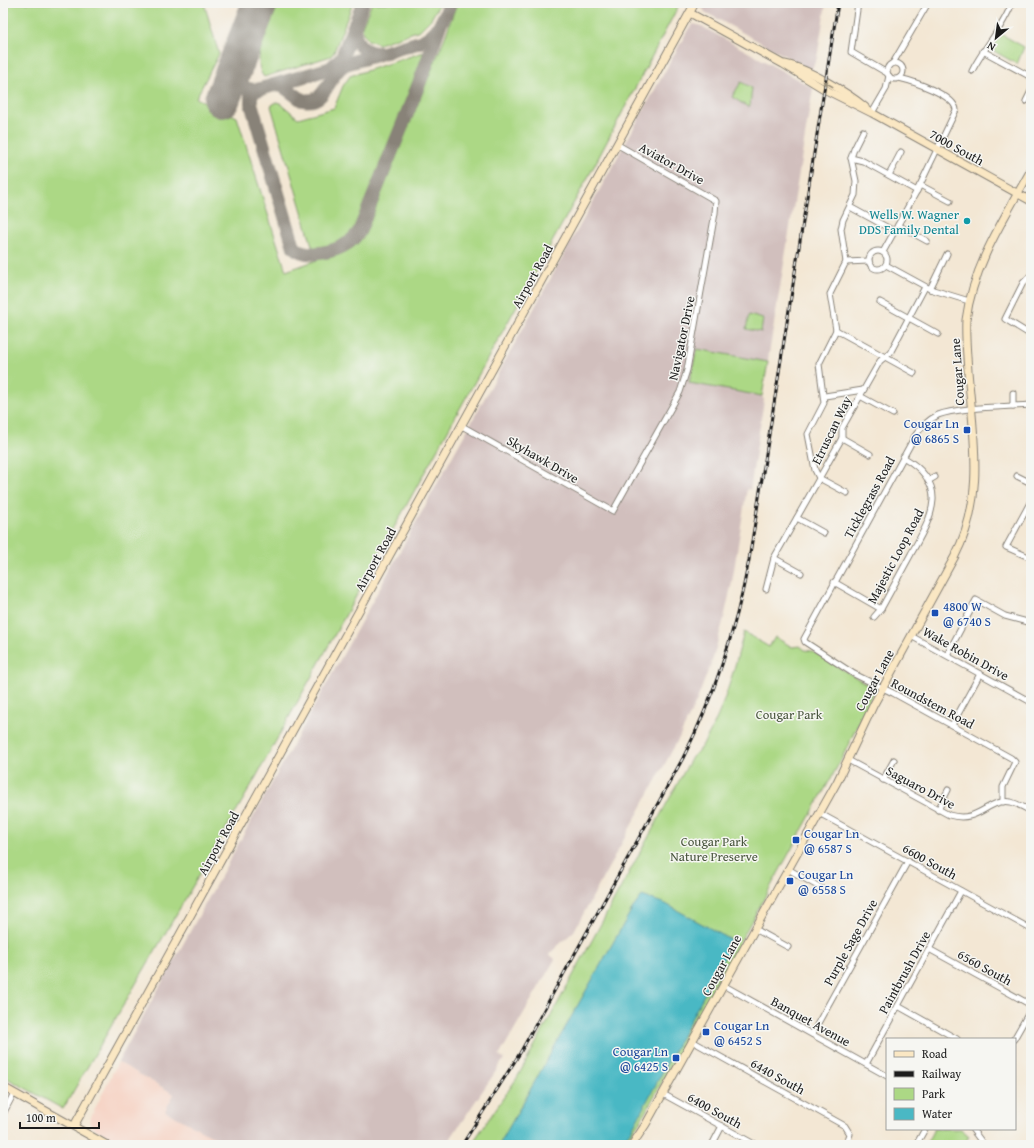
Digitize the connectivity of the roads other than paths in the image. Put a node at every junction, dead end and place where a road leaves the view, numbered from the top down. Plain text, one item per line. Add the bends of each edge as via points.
1 (695, 3) edge
2 (858, 3) edge
3 (928, 3) edge
4 (1012, 3) edge
5 (690, 13) junction
6 (983, 51) junction
7 (901, 52) junction
8 (891, 65) junction
9 (877, 67) junction
10 (902, 68) junction
11 (972, 71) dead end
12 (888, 74) junction
13 (1031, 77) edge
14 (898, 79) junction
15 (913, 81) junction
16 (886, 88) junction
17 (1031, 91) edge
18 (1026, 101) dead end
19 (872, 113) junction
20 (863, 131) dead end
21 (618, 145) junction
22 (937, 149) junction
23 (901, 152) dead end
24 (851, 158) junction
25 (1031, 170) edge
26 (888, 175) junction
27 (920, 185) junction
28 (916, 191) junction
29 (1018, 194) junction
30 (716, 201) joint
31 (950, 201) dead end
32 (1031, 201) edge
33 (850, 206) junction
34 (898, 225) junction
35 (894, 231) junction
36 (927, 241) dead end
37 (883, 252) junction
38 (947, 254) dead end
39 (869, 261) junction
40 (846, 262) junction
41 (886, 265) junction
42 (1030, 275) edge
43 (928, 288) junction
44 (969, 301) junction
45 (880, 302) dead end
46 (909, 318) junction
47 (836, 330) junction
48 (938, 334) dead end
49 (1031, 335) edge
50 (884, 357) junction
51 (914, 373) dead end
52 (863, 390) junction
53 (1013, 394) dead end
54 (825, 396) junction
55 (860, 396) junction
56 (1031, 405) edge
57 (1014, 406) junction
58 (971, 410) junction
59 (893, 414) dead end
60 (462, 426) junction
61 (842, 438) junction
62 (870, 454) dead end
63 (903, 457) junction
64 (1017, 476) dead end
65 (935, 477) dead end
66 (819, 478) junction
67 (928, 480) junction
68 (1031, 483) edge
69 (847, 494) dead end
70 (1031, 501) edge
71 (613, 511) joint
72 (797, 518) junction
73 (824, 533) dead end
74 (774, 558) junction
75 (1031, 558) edge
76 (801, 573) dead end
77 (834, 582) junction
78 (766, 589) dead end
79 (881, 609) junction
80 (874, 617) dead end
81 (1031, 623) edge
82 (911, 636) junction
83 (805, 642) joint
84 (947, 656) junction
85 (980, 674) junction
86 (882, 688) junction
87 (1031, 702) edge
88 (952, 725) junction
89 (848, 760) junction
90 (894, 760) dead end
91 (883, 780) junction
92 (948, 790) dead end
93 (1003, 802) junction
94 (938, 810) junction
95 (1031, 811) edge
96 (819, 813) junction
97 (908, 861) junction
98 (788, 869) junction
99 (821, 888) dead end
100 (961, 891) junction
101 (755, 929) junction
102 (1031, 929) edge
103 (788, 947) dead end
104 (929, 949) junction
105 (723, 985) junction
106 (1031, 1005) edge
107 (898, 1006) junction
108 (1031, 1009) edge
109 (812, 1034) junction
110 (955, 1038) edge
111 (1015, 1038) edge
112 (692, 1041) junction
113 (866, 1064) junction
114 (886, 1075) edge
115 (3, 1087) edge
116 (14, 1093) junction
117 (663, 1094) junction
118 (3, 1114) edge
119 (74, 1126) junction
120 (722, 1126) junction
121 (924, 1130) edge
122 (973, 1130) edge
123 (107, 1145) edge
124 (632, 1145) edge
125 (712, 1145) edge
126 (756, 1145) edge
127 (846, 1145) edge
128 (916, 1145) edge
129 (984, 1145) edge

1 - 5 street, Airport Road
2 - 9 street via 851,52
3 - 7 street
4 - 6 street via 1004,23
5 - 19 street, 7000 South via 783,64 824,90
5 - 21 street, Airport Road
6 - 11 street
6 - 13 street
7 - 8 street
7 - 10 street
8 - 9 street
8 - 10 street
8 - 12 street
9 - 12 street
10 - 14 street
10 - 15 street
12 - 14 street
12 - 16 street
14 - 15 street
14 - 16 street
15 - 22 street via 950,98 956,106
16 - 19 street
17 - 18 street
19 - 22 street, 7000 South
20 - 24 street
21 - 30 street, Aviator Drive
21 - 60 street, Airport Road
22 - 27 street
22 - 29 street, 7000 South
23 - 26 street
24 - 26 street via 863,160
24 - 33 street via 856,188
25 - 29 street, Cougar Lane
26 - 28 street
27 - 28 street
27 - 31 street
28 - 34 street
29 - 32 street, 7000 South
29 - 44 street, Cougar Lane via 984,257
30 - 71 street, Navigator Drive via 692,344 680,392
33 - 35 street
33 - 40 street via 841,229
34 - 35 street
34 - 36 street
35 - 37 street
37 - 39 street via 873,254
37 - 41 street via 887,259
38 - 43 street, Etruscan Way
39 - 40 street
39 - 41 street via 877,269
40 - 47 street via 830,294
41 - 43 street
42 - 49 street via 1023,283 1005,319
43 - 44 street
43 - 46 street, Etruscan Way
44 - 58 street, Cougar Lane via 966,335
45 - 46 street
46 - 48 street
46 - 50 street, Etruscan Way via 890,353
47 - 50 street
47 - 54 street via 819,364
50 - 51 street
50 - 52 street, Etruscan Way
52 - 54 street
52 - 55 street, Etruscan Way
53 - 57 street
54 - 66 street via 808,434
55 - 59 street
55 - 61 street, Etruscan Way via 842,428
56 - 57 street, Ticklegrass Road
57 - 58 street, Ticklegrass Road
58 - 63 street, Ticklegrass Road via 944,413 930,420 918,431
58 - 82 street, Cougar Lane via 976,479 971,515 959,548
60 - 71 street, Skyhawk Drive
60 - 119 street, Airport Road
61 - 62 street
61 - 66 street, Etruscan Way
63 - 67 street, Majestic Loop Road via 917,466
63 - 77 street, Ticklegrass Road
64 - 68 street
65 - 67 street
66 - 69 street
66 - 72 street, Etruscan Way
67 - 79 street, Majestic Loop Road via 933,501 931,516
70 - 75 street via 1006,547
72 - 73 street
72 - 74 street, Etruscan Way
74 - 76 street
74 - 78 street, Etruscan Way
77 - 79 street
77 - 83 street, Ticklegrass Road via 805,635
79 - 80 street, Majestic Loop Road
81 - 84 street via 1005,616 976,600
82 - 84 street, Wake Robin Drive
82 - 86 street, Cougar Lane
83 - 86 street, Roundstem Road via 854,674
84 - 85 street, Wake Robin Drive
85 - 87 street, Wake Robin Drive
85 - 88 street
86 - 88 street, Roundstem Road
86 - 89 street, Cougar Lane
88 - 93 street, Roundstem Road via 1006,754 1014,762 1003,787
89 - 91 street, Saguaro Drive
89 - 96 street, Cougar Lane
90 - 91 street
91 - 94 street, Saguaro Drive
92 - 94 street
93 - 94 street, Saguaro Drive via 964,818 949,816
93 - 95 street via 1011,802
96 - 97 street, 6600 South
96 - 98 street, Cougar Lane
97 - 100 street, 6600 South
97 - 109 street, Purple Sage Drive
98 - 99 street
98 - 101 street, Cougar Lane
100 - 102 street, 6600 South
100 - 104 street, Paintbrush Drive
101 - 103 street
101 - 105 street, Cougar Lane
104 - 106 street, 6560 South
104 - 107 street, Paintbrush Drive
105 - 109 street, Banquet Avenue
105 - 112 street, Cougar Lane
107 - 110 street
107 - 113 street, Paintbrush Drive
108 - 111 street
109 - 113 street, Banquet Avenue
112 - 117 street, Cougar Lane
112 - 127 street, 6440 South via 843,1124 850,1132
113 - 114 street, Banquet Avenue
115 - 116 street
116 - 118 street
116 - 119 street
117 - 120 street, 6400 South
117 - 124 street, Cougar Lane
119 - 123 street
120 - 125 street
120 - 126 street, 6400 South
121 - 128 street
122 - 129 street

